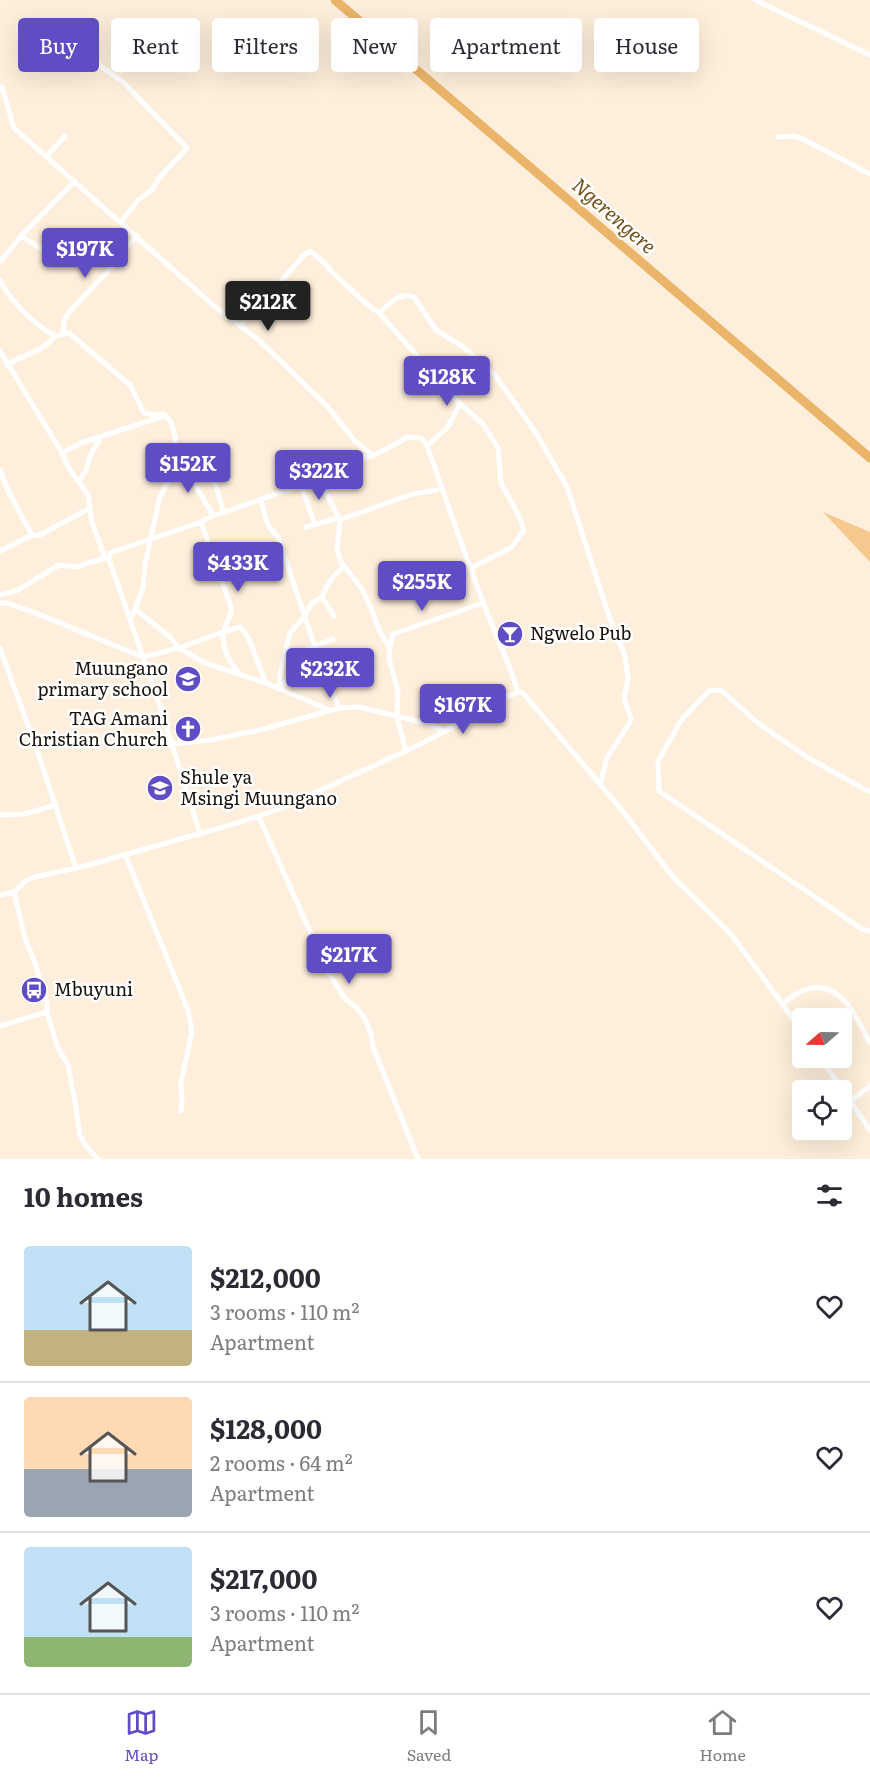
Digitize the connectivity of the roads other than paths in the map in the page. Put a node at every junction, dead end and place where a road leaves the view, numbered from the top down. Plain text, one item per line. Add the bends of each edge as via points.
1 (755, 0) edge
2 (870, 55) edge
3 (99, 65) edge
4 (0, 88) edge
5 (65, 136) dead end
6 (778, 137) dead end
7 (47, 156) junction
8 (870, 174) edge
9 (75, 181) junction
10 (121, 222) junction
11 (21, 236) junction
12 (137, 236) junction
13 (46, 252) dead end
14 (0, 262) edge
15 (0, 280) edge
16 (379, 313) junction
17 (240, 326) junction
18 (63, 334) junction
19 (55, 336) junction
20 (0, 351) edge
21 (8, 364) junction
22 (460, 404) junction
23 (165, 416) junction
24 (101, 437) junction
25 (427, 446) junction
26 (62, 453) junction
27 (372, 456) junction
28 (194, 458) dead end
29 (177, 464) junction
30 (0, 470) edge
31 (183, 470) junction
32 (209, 470) dead end
33 (319, 479) junction
34 (79, 481) junction
35 (301, 485) junction
36 (437, 490) dead end
37 (261, 500) junction
38 (90, 508) junction
39 (224, 513) junction
40 (213, 516) junction
41 (338, 520) junction
42 (201, 522) junction
43 (315, 525) junction
44 (306, 527) dead end
45 (32, 535) junction
46 (152, 539) junction
47 (0, 551) edge
48 (107, 558) junction
49 (344, 567) junction
50 (471, 568) junction
51 (0, 595) edge
52 (322, 597) junction
53 (0, 603) edge
54 (483, 603) junction
55 (135, 609) junction
56 (304, 616) junction
57 (334, 616) dead end
58 (130, 619) junction
59 (223, 632) junction
60 (333, 639) dead end
61 (314, 646) junction
62 (0, 648) edge
63 (179, 648) junction
64 (390, 648) junction
65 (143, 657) junction
66 (2, 658) edge
67 (239, 673) junction
68 (266, 682) junction
69 (279, 689) junction
70 (518, 692) junction
71 (339, 708) junction
72 (330, 711) junction
73 (397, 717) junction
74 (444, 732) junction
75 (171, 744) junction
76 (406, 752) junction
77 (600, 785) junction
78 (870, 792) edge
79 (56, 805) junction
80 (0, 816) edge
81 (259, 817) junction
82 (200, 834) junction
83 (125, 854) junction
84 (76, 868) junction
85 (14, 892) junction
86 (0, 896) edge
87 (870, 931) edge
88 (782, 1004) junction
89 (47, 1012) junction
90 (792, 1018) edge
91 (0, 1026) edge
92 (870, 1043) edge
93 (870, 1086) edge
94 (852, 1100) edge
95 (852, 1103) edge
96 (181, 1111) dead end
97 (870, 1130) edge
98 (98, 1159) edge
99 (418, 1159) edge

1 - 2 street
3 - 10 street via 123,82 187,148
4 - 7 street via 14,128
5 - 7 street
6 - 8 street via 801,138
7 - 9 street
9 - 10 street
9 - 11 street
10 - 12 street
11 - 13 street
11 - 14 street
12 - 17 street
12 - 18 street via 70,311 64,320
15 - 19 street via 17,305
16 - 17 street via 310,251
16 - 22 street
16 - 77 street via 393,300 414,297 436,330 462,346 495,375 536,433 567,487 625,656 628,679 624,699 630,722 607,758
17 - 27 street via 303,381
18 - 19 street
18 - 23 street via 69,333 130,385 144,413
19 - 21 street via 48,345
20 - 21 street
21 - 26 street
22 - 25 street via 447,428
22 - 50 street via 483,424 498,448 501,483 524,530 512,546
23 - 24 street
23 - 29 street via 175,436
24 - 26 street
24 - 34 street
25 - 27 street via 421,438 408,437
25 - 50 street
26 - 34 street
27 - 33 street
28 - 31 street
29 - 31 street
29 - 46 street via 160,497
30 - 45 street
31 - 40 street via 201,492
32 - 39 street
33 - 35 street
33 - 41 street
34 - 38 street via 88,495
35 - 37 street
35 - 43 street
36 - 41 street via 412,494
37 - 39 street
37 - 56 street via 266,520 278,537
38 - 45 street via 38,536
38 - 48 street
39 - 40 street
40 - 42 street
41 - 43 street
41 - 49 street via 337,550
42 - 46 street
42 - 59 street via 231,607 232,614
43 - 44 street
45 - 47 street
46 - 48 street via 110,553
46 - 55 street
48 - 51 street via 80,566 59,565 18,590
48 - 58 street
49 - 52 street
49 - 64 street via 362,589
50 - 54 street
52 - 56 street via 312,603
52 - 57 street
53 - 65 street via 33,612
54 - 64 street via 393,634
54 - 70 street
55 - 58 street
55 - 63 street
56 - 61 street
56 - 69 street via 290,633
58 - 65 street
59 - 63 street
59 - 67 street via 229,659
59 - 68 street via 240,627
60 - 61 street
61 - 69 street
61 - 71 street
62 - 66 street
63 - 65 street
63 - 67 street via 205,663
64 - 73 street via 398,692
65 - 75 street
66 - 79 street
67 - 68 street
68 - 69 street
69 - 72 street
70 - 74 street
70 - 77 street via 530,700
71 - 72 street
71 - 73 street via 359,707
72 - 75 street via 260,730
73 - 74 street via 429,724
73 - 76 street
74 - 76 street
75 - 82 street
76 - 81 street
77 - 88 street via 673,877 731,934
78 - 87 street via 810,759 759,724 721,690 709,691 682,719 658,761 659,791
79 - 80 street
79 - 84 street
81 - 82 street
81 - 99 street via 328,972 346,1000 365,1019
82 - 83 street
83 - 84 street
83 - 96 street via 188,1010 192,1032 181,1082
84 - 85 street via 30,878
85 - 86 street
85 - 89 street
88 - 90 street
88 - 92 street via 811,988 830,990 842,998
89 - 91 street
89 - 98 street via 57,1046 68,1065 80,1136
93 - 94 street
95 - 97 street

